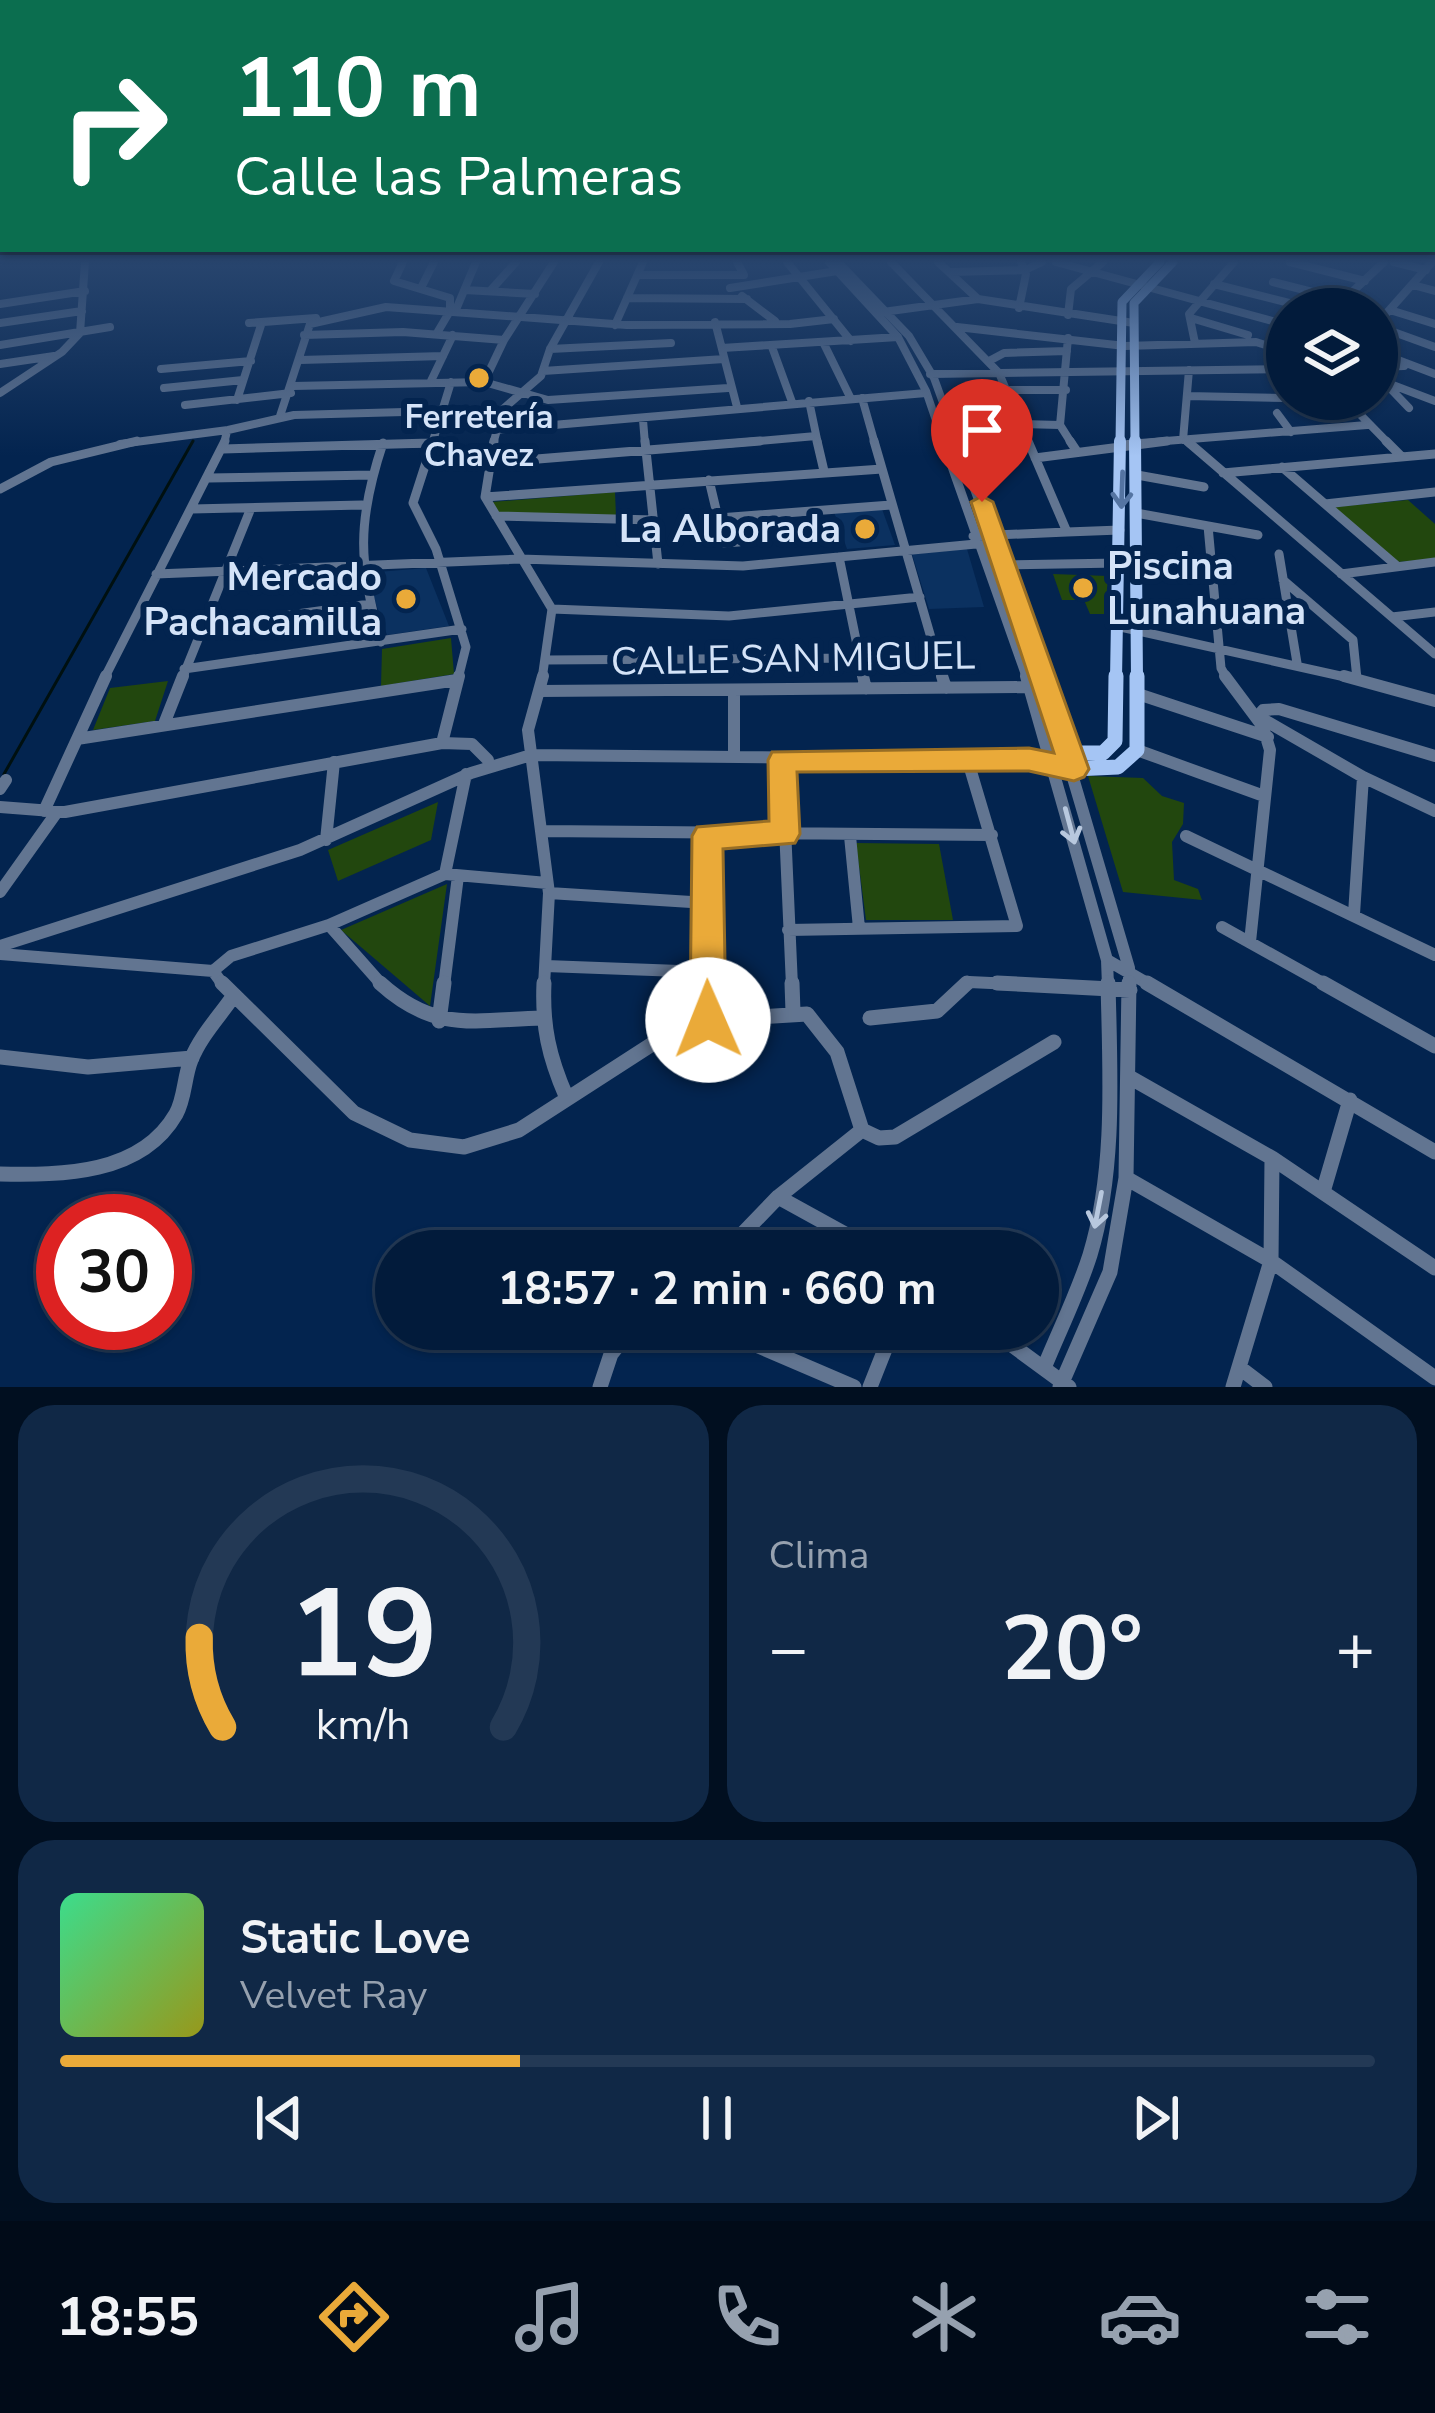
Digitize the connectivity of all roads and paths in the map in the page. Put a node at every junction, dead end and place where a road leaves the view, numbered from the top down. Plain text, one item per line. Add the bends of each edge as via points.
1 (81, 327) edge
2 (110, 327) dead end
3 (261, 327) edge
4 (309, 327) edge
5 (442, 327) edge
6 (513, 327) edge
7 (564, 327) edge
8 (669, 327) edge
9 (716, 327) edge
10 (840, 327) edge
11 (894, 327) edge
12 (957, 327) joint
13 (1128, 327) edge
14 (1192, 327) edge
15 (1214, 327) edge
16 (1254, 327) edge
17 (80, 333) junction
18 (1398, 333) edge
19 (437, 334) junction
20 (304, 335) junction
21 (453, 335) junction
22 (903, 336) junction
23 (1068, 338) junction
24 (1246, 339) junction
25 (504, 340) junction
26 (851, 341) junction
27 (671, 343) junction
28 (1195, 343) junction
29 (0, 344) edge
30 (824, 344) junction
31 (1130, 345) junction
32 (1266, 346) edge
33 (772, 347) junction
34 (1435, 347) edge
35 (550, 349) junction
36 (1066, 351) junction
37 (723, 354) junction
38 (58, 355) junction
39 (443, 356) junction
40 (300, 360) junction
41 (1398, 360) edge
42 (251, 361) junction
43 (989, 361) junction
44 (674, 362) junction
45 (0, 364) edge
46 (1412, 365) junction
47 (1398, 366) edge
48 (161, 369) dead end
49 (1266, 369) edge
50 (1189, 370) junction
51 (542, 371) junction
52 (1130, 371) junction
53 (1064, 372) junction
54 (999, 373) junction
55 (1435, 374) edge
56 (924, 375) junction
57 (243, 380) junction
58 (451, 382) junction
59 (484, 382) junction
60 (430, 383) junction
61 (1398, 387) edge
62 (164, 388) dead end
63 (728, 388) junction
64 (292, 390) junction
65 (1006, 390) junction
66 (1066, 390) junction
67 (0, 393) edge
68 (926, 393) junction
69 (520, 394) junction
70 (1187, 396) junction
71 (1398, 397) edge
72 (856, 398) junction
73 (1266, 398) edge
74 (237, 400) junction
75 (809, 401) junction
76 (1435, 401) edge
77 (792, 402) junction
78 (185, 405) dead end
79 (736, 407) junction
80 (1409, 408) dead end
81 (441, 411) junction
82 (280, 416) junction
83 (643, 420) junction
84 (1282, 420) edge
85 (1363, 420) edge
86 (1021, 424) junction
87 (1060, 425) junction
88 (1367, 425) junction
89 (495, 430) junction
90 (227, 431) junction
91 (1292, 431) junction
92 (816, 436) junction
93 (1185, 440) junction
94 (383, 443) junction
95 (430, 443) junction
96 (1123, 444) junction
97 (1138, 444) junction
98 (223, 449) junction
99 (647, 450) junction
100 (1076, 450) junction
101 (1433, 456) edge
102 (1402, 457) junction
103 (1035, 458) junction
104 (488, 463) junction
105 (1282, 467) junction
106 (882, 469) junction
107 (824, 471) junction
108 (1222, 473) junction
109 (372, 475) junction
110 (1137, 476) junction
111 (208, 478) junction
112 (710, 480) junction
113 (651, 484) junction
114 (1204, 487) dead end
115 (0, 489) edge
116 (1435, 492) edge
117 (485, 497) junction
118 (1325, 504) junction
119 (362, 505) junction
120 (891, 505) junction
121 (251, 508) junction
122 (192, 509) junction
123 (1136, 513) junction
124 (496, 516) junction
125 (719, 518) junction
126 (654, 520) junction
127 (1208, 526) junction
128 (1120, 530) junction
129 (1067, 532) junction
130 (995, 535) junction
131 (1258, 535) dead end
132 (975, 540) junction
133 (739, 542) dead end
134 (906, 550) junction
135 (1279, 554) dead end
136 (839, 557) junction
137 (520, 559) junction
138 (440, 562) junction
139 (1435, 562) edge
140 (1119, 563) junction
141 (658, 564) junction
142 (1005, 565) junction
143 (1397, 566) junction
144 (359, 567) junction
145 (224, 573) junction
146 (156, 574) junction
147 (1340, 574) junction
148 (1283, 580) junction
149 (920, 597) junction
150 (370, 604) junction
151 (850, 604) junction
152 (552, 609) junction
153 (1435, 612) edge
154 (1392, 617) junction
155 (1117, 626) junction
156 (201, 627) junction
157 (462, 628) junction
158 (1135, 630) junction
159 (381, 642) junction
160 (1218, 648) junction
161 (1435, 654) edge
162 (860, 658) junction
163 (547, 660) junction
164 (1297, 663) junction
165 (184, 669) junction
166 (458, 680) junction
167 (1358, 680) junction
168 (1030, 687) junction
169 (1048, 687) junction
170 (946, 688) junction
171 (866, 689) junction
172 (539, 691) junction
173 (734, 691) junction
174 (1138, 694) junction
175 (1435, 701) edge
176 (1258, 716) junction
177 (164, 724) junction
178 (1046, 737) junction
179 (1268, 737) junction
180 (77, 739) junction
181 (442, 743) junction
182 (1137, 750) junction
183 (734, 752) junction
184 (531, 753) junction
185 (1435, 756) edge
186 (1029, 757) junction
187 (967, 758) junction
188 (488, 760) junction
189 (782, 760) junction
190 (1072, 761) junction
191 (334, 762) junction
192 (1054, 765) junction
193 (466, 774) junction
194 (1363, 777) junction
195 (1264, 796) junction
196 (0, 807) edge
197 (51, 811) junction
198 (1435, 811) edge
199 (543, 831) junction
200 (784, 834) junction
201 (992, 835) junction
202 (326, 836) junction
203 (708, 836) junction
204 (850, 836) junction
205 (1186, 836) dead end
206 (1258, 869) junction
207 (452, 875) junction
208 (548, 888) junction
209 (0, 892) edge
210 (707, 903) junction
211 (1354, 914) junction
212 (328, 925) junction
213 (1222, 927) dead end
214 (859, 928) junction
215 (788, 930) junction
216 (1250, 942) junction
217 (0, 947) edge
218 (1435, 955) edge
219 (1107, 960) junction
220 (547, 966) junction
221 (1129, 968) junction
222 (214, 970) junction
223 (706, 972) junction
224 (1111, 988) junction
225 (1130, 990) junction
226 (232, 998) junction
227 (793, 1012) junction
228 (542, 1018) junction
229 (870, 1018) dead end
230 (708, 1020) junction
231 (440, 1021) junction
232 (1054, 1042) dead end
233 (1435, 1046) edge
234 (0, 1057) edge
235 (191, 1058) junction
236 (1131, 1078) junction
237 (566, 1096) junction
238 (1350, 1100) junction
239 (862, 1130) junction
240 (1435, 1152) edge
241 (1272, 1158) junction
242 (0, 1174) edge
243 (1126, 1178) junction
244 (1323, 1192) junction
245 (778, 1197) junction
246 (746, 1230) edge
247 (838, 1230) edge
248 (1271, 1261) junction
249 (1435, 1268) edge
250 (614, 1350) edge
251 (767, 1350) edge
252 (884, 1350) edge
253 (1019, 1350) edge
254 (1044, 1368) junction
255 (1240, 1368) junction
256 (1435, 1378) edge
257 (1064, 1385) edge
258 (600, 1387) edge
259 (854, 1387) edge
260 (870, 1387) edge
261 (1233, 1387) edge
262 (1265, 1387) edge

1 - 17 street
2 - 17 street
3 - 42 street
4 - 20 street
5 - 19 street
6 - 25 street
7 - 35 street
8 - 27 street
9 - 37 street
10 - 26 street
11 - 22 street
12 - 23 street
12 - 43 street
13 - 31 main road
14 - 28 street
15 - 24 street
16 - 24 street
17 - 29 street
17 - 38 street
18 - 34 street
19 - 20 street
19 - 21 street
20 - 40 street
21 - 25 street
21 - 39 street
22 - 26 street
22 - 56 street
23 - 31 street
23 - 36 street
24 - 28 street
24 - 32 street
25 - 59 street
26 - 30 street
27 - 35 street
27 - 44 street
28 - 31 street
30 - 33 street
30 - 72 street
31 - 52 main road
33 - 37 street
33 - 77 street
35 - 51 street
36 - 43 street via 1004,352
36 - 53 street
37 - 44 street
37 - 63 street
38 - 45 street
38 - 67 street
39 - 40 street
39 - 60 street
40 - 64 street
41 - 46 street
42 - 48 street
42 - 57 street
43 - 54 street
44 - 51 street
46 - 47 street
46 - 55 street
49 - 50 street
50 - 52 street
50 - 70 street
51 - 69 street
52 - 53 street
52 - 96 main road
52 - 97 main road
53 - 54 street
53 - 66 street
54 - 56 street
54 - 65 street
56 - 68 street
56 - 130 street
57 - 62 street
57 - 74 street
58 - 59 street
58 - 60 street
58 - 81 street
59 - 69 street
60 - 64 street
61 - 76 street
63 - 69 street via 548,400
63 - 79 street
64 - 74 street
64 - 82 street
65 - 66 street
65 - 86 street
66 - 87 street
68 - 72 street
68 - 132 street
69 - 89 street via 502,409
70 - 73 street
70 - 93 street
71 - 80 street
72 - 75 street
72 - 106 street
74 - 78 street
75 - 77 street
75 - 92 street
77 - 79 street
79 - 83 street
81 - 82 street
81 - 95 street
82 - 90 street
83 - 89 street
83 - 99 street
84 - 91 street
85 - 88 street
86 - 87 street
86 - 103 street
87 - 100 street
88 - 91 street
88 - 102 street
89 - 104 street
90 - 98 street
90 - 115 street via 106,446
91 - 93 street
92 - 99 street
92 - 107 street
93 - 97 street
93 - 108 street
94 - 95 street
94 - 98 street
94 - 109 street
95 - 138 street via 414,511
96 - 97 street
96 - 100 street
96 -> 128 main road
97 - 110 main road
98 - 111 street
99 - 104 street
99 - 113 street
100 - 103 street
101 - 102 street
102 - 105 street
103 - 129 street
104 - 117 street
105 - 108 street
105 - 118 street
106 - 107 street
106 - 120 street
107 - 112 street
108 - 147 street
109 - 111 street
109 - 119 street
110 - 114 street
110 - 123 main road
111 - 122 street
112 - 113 street
112 - 125 street
113 - 117 street
113 - 126 street
116 - 118 street
117 - 124 street
118 - 143 street
119 - 121 street
119 - 144 street
120 - 125 street
120 - 134 street
121 - 122 street
121 - 145 street
122 - 146 street
123 - 127 street
123 - 158 main road
124 - 126 street
124 - 137 street
125 - 133 street via 724,543
126 - 141 street
127 - 131 street
127 - 160 street
128 - 129 street
128 - 140 main road
129 - 130 street
130 - 132 street
130 - 142 street
132 - 134 street
132 - 168 street
134 - 136 street
134 - 149 street
135 - 148 street
136 - 141 street
136 - 151 street
137 - 138 street
137 - 141 street
137 - 152 street
138 - 144 street
138 - 157 street
139 - 143 street
140 - 142 street
140 - 155 main road
142 - 169 street
143 - 147 street
144 - 145 street
144 - 150 street
145 - 146 street
145 - 156 street
146 - 180 street
147 - 154 street
148 - 164 street
148 - 167 street via 1353,640
149 - 151 street
149 - 170 street
150 - 156 street
150 - 159 street
151 - 152 street via 728,616
151 - 162 street
152 - 163 street
153 - 154 street
154 - 161 street
155 - 158 street
155 - 190 main road via 1115,741
156 - 165 street
157 - 159 street
157 - 166 street
158 - 160 street
158 - 174 main road
159 - 165 street
160 - 164 street
160 - 176 street via 1230,687
162 - 163 street
162 - 171 street
163 - 172 street
164 - 167 street
165 - 177 street
166 - 177 street
166 - 181 street
167 - 175 street
168 - 169 street, CALLE SAN MIGUEL
168 - 170 street, CALLE SAN MIGUEL
168 - 178 street
169 - 190 street
170 - 171 street, CALLE SAN MIGUEL
171 - 173 street, CALLE SAN MIGUEL
172 - 173 street, CALLE SAN MIGUEL
172 - 184 street
173 - 183 street
174 - 179 street
174 - 182 main road
176 - 179 street
176 - 185 street via 1279,709
176 - 194 street
177 - 180 street
178 - 186 street
178 - 192 street
179 - 195 street
180 - 197 street
181 - 188 street via 472,744
181 - 191 street
182 - 190 main road via 1116,768
182 - 195 street
183 - 184 street
183 - 187 street
184 - 188 street
184 - 189 street
184 - 193 street
184 - 199 street
186 - 187 street
186 - 192 street
186 - 192 street
187 - 189 street
187 - 201 street
188 - 202 street
189 - 200 street
190 - 192 street
190 - 221 street
191 - 197 street
191 - 202 street
192 -> 219 street
193 - 202 street
193 - 207 street
194 - 198 street
194 - 211 street
195 - 206 street
196 - 197 street
197 - 209 street
199 - 203 street
199 - 208 street
200 - 203 street
200 - 204 street
200 - 215 street
201 - 204 street
201 - 214 street via 1017,926
202 - 217 street
203 - 210 street
204 - 214 street
205 - 206 street
206 - 211 street
206 - 216 street
207 - 208 street
207 - 212 street
207 - 231 street
208 - 210 street
208 - 220 street
210 - 223 street
211 - 218 street
212 - 222 street via 231,956
212 - 231 street via 399,1000
213 - 216 street
214 - 215 street
215 - 227 street
216 - 233 street
217 - 222 street
219 - 221 street
219 - 224 street
220 - 223 street
220 - 228 street
221 - 225 street
221 - 238 street
222 - 226 street
223 - 230 street
224 - 225 street
224 - 229 street via 969,982 937,1011
224 -> 254 street via 1104,1183 1090,1254
225 - 236 street
226 - 235 street
226 - 237 street via 354,1113 410,1140 464,1147 519,1130
227 - 230 street
227 - 239 street via 818,1022 830,1039
228 - 231 street
228 - 237 street
230 - 237 street via 674,1030
232 - 239 street via 895,1137
234 - 235 street via 88,1067
235 - 242 street via 179,1109 130,1159 64,1174
236 - 241 street
236 - 243 street
238 - 240 street
238 - 244 street
239 - 245 street
241 - 244 street
241 - 248 street
243 - 248 street
243 - 257 street via 1110,1272
244 - 249 street
245 - 246 street
245 - 247 street
248 - 255 street
248 - 256 street
250 - 258 street
251 - 259 street
252 - 260 street
253 - 254 street
254 - 257 street
255 - 261 street
255 - 262 street

